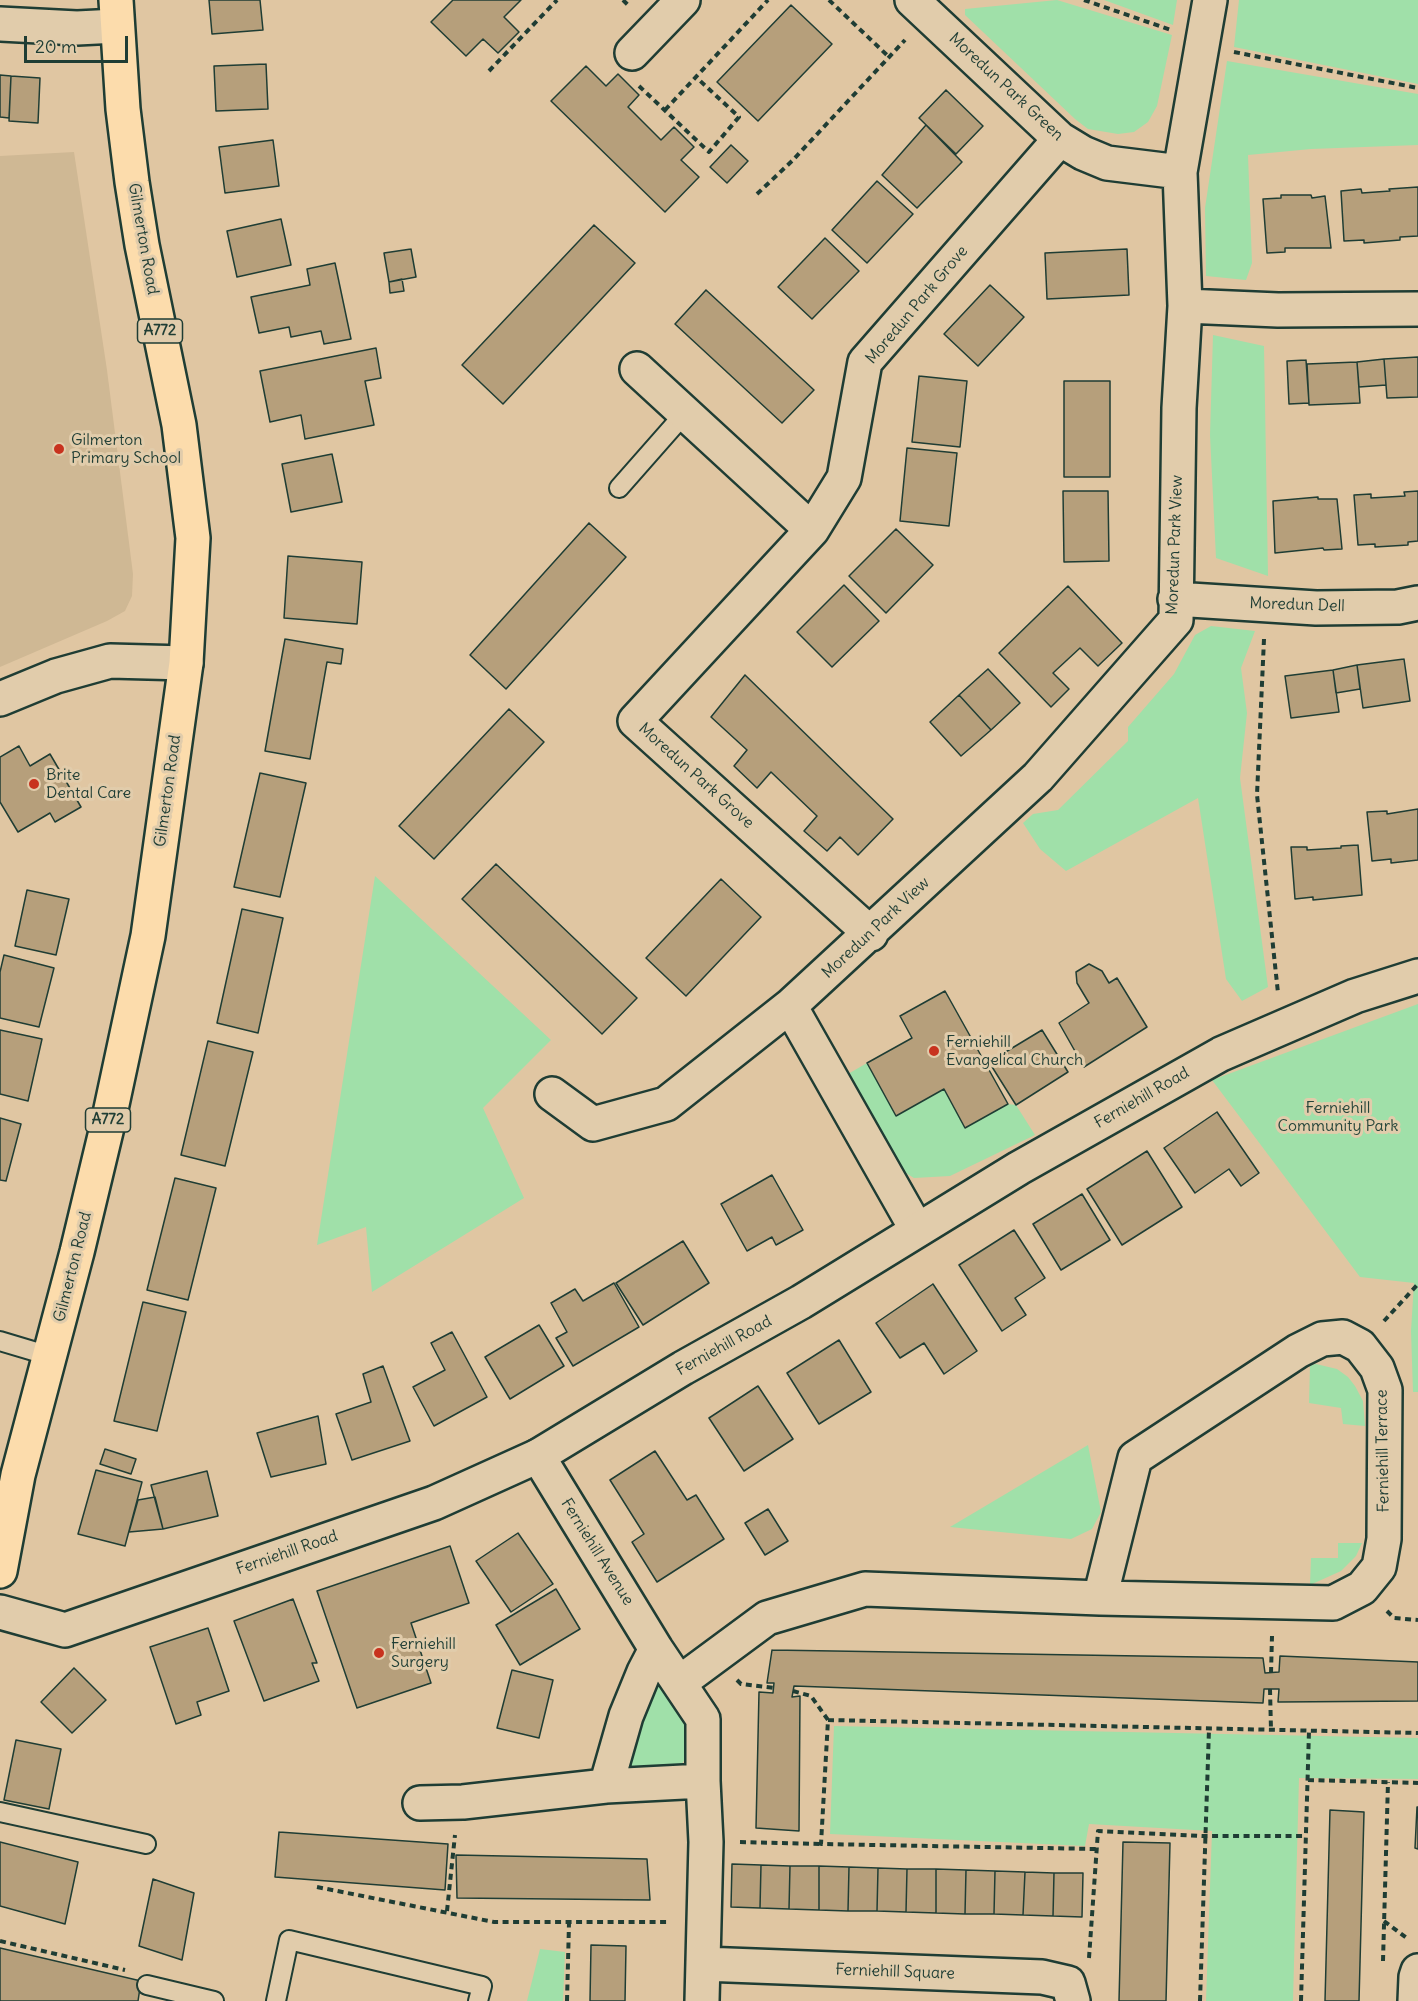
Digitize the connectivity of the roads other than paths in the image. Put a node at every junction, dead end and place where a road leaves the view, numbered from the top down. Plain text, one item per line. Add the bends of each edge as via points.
1 (683, 0) edge
2 (912, 0) edge
3 (1210, 0) edge
4 (116, 13) edge
5 (0, 24) edge
6 (632, 66) road end
7 (1060, 139) junction
8 (1180, 172) junction
9 (1185, 306) junction
10 (1418, 309) edge
11 (637, 369) dead end
12 (685, 413) junction
13 (619, 488) dead end
14 (813, 530) junction
15 (1175, 599) junction
16 (1418, 603) edge
17 (186, 663) junction
18 (0, 699) edge
19 (871, 934) junction
20 (1418, 976) edge
21 (790, 1006) junction
22 (552, 1094) dead end
23 (917, 1230) junction
24 (0, 1341) edge
25 (50, 1356) junction
26 (538, 1455) junction
27 (0, 1571) edge
28 (1100, 1598) junction
29 (0, 1612) edge
30 (656, 1649) junction
31 (679, 1683) junction
32 (702, 1781) junction
33 (606, 1786) junction
34 (420, 1803) dead end
35 (0, 1812) edge
36 (146, 1844) dead end
37 (703, 1964) junction
38 (1418, 1971) edge
39 (147, 1985) road end
40 (1071, 1992) edge
41 (214, 2001) edge
42 (276, 2001) edge
43 (478, 2001) edge
44 (702, 2001) edge
45 (1415, 2001) edge

1 - 6 street
2 - 7 street, Moredun Park Green
3 - 8 street, Moredun Park View
4 - 5 street via 77,28
4 - 17 main road, Gilmerton Road / A772 via 132,182 179,425 193,538
7 - 8 street, Moredun Park Green via 1107,163
7 - 14 street, Moredun Park Grove via 865,362 844,478
8 - 9 street, Moredun Park View
9 - 10 street
9 - 15 street, Moredun Park View
11 - 12 street
12 - 13 lane
12 - 14 street
14 - 19 street, Moredun Park Grove via 635,721
15 - 16 street, Moredun Dell via 1316,608 1398,607
15 - 19 street, Moredun Park View via 1176,620 1038,777
17 - 18 street via 110,661 56,676
17 - 25 main road, Gilmerton Road / A772 via 148,936 105,1135
19 - 21 street, Moredun Park View
20 - 23 street, Ferniehill Road via 1355,996 1221,1053
21 - 22 street, Moredun Park View via 666,1104 593,1124
21 - 23 street
23 - 26 street, Ferniehill Road
24 - 25 lane
25 - 27 main road, Gilmerton Road / A772 via 18,1475
26 - 29 street, Ferniehill Road via 434,1503 65,1630
26 - 30 street, Ferniehill Avenue
28 - 28 street, Ferniehill Terrace via 1333,1603 1362,1588 1379,1567 1384,1539 1386,1408 1377,1368 1360,1346 1343,1337 1322,1339 1268,1369 1135,1458
28 - 31 street, Ferniehill Terrace via 866,1589 767,1618
30 - 31 street, Ferniehill Avenue
30 - 33 street via 626,1716
31 - 32 street, Ferniehill Avenue via 703,1719
32 - 33 street
32 - 37 street, Ferniehill Avenue via 706,1842
33 - 34 street
35 - 36 lane
37 - 40 street, Ferniehill Square via 1042,1977
37 - 44 street, Ferniehill Avenue
38 - 45 street
39 - 41 lane
42 - 43 lane via 289,1940 482,1986

